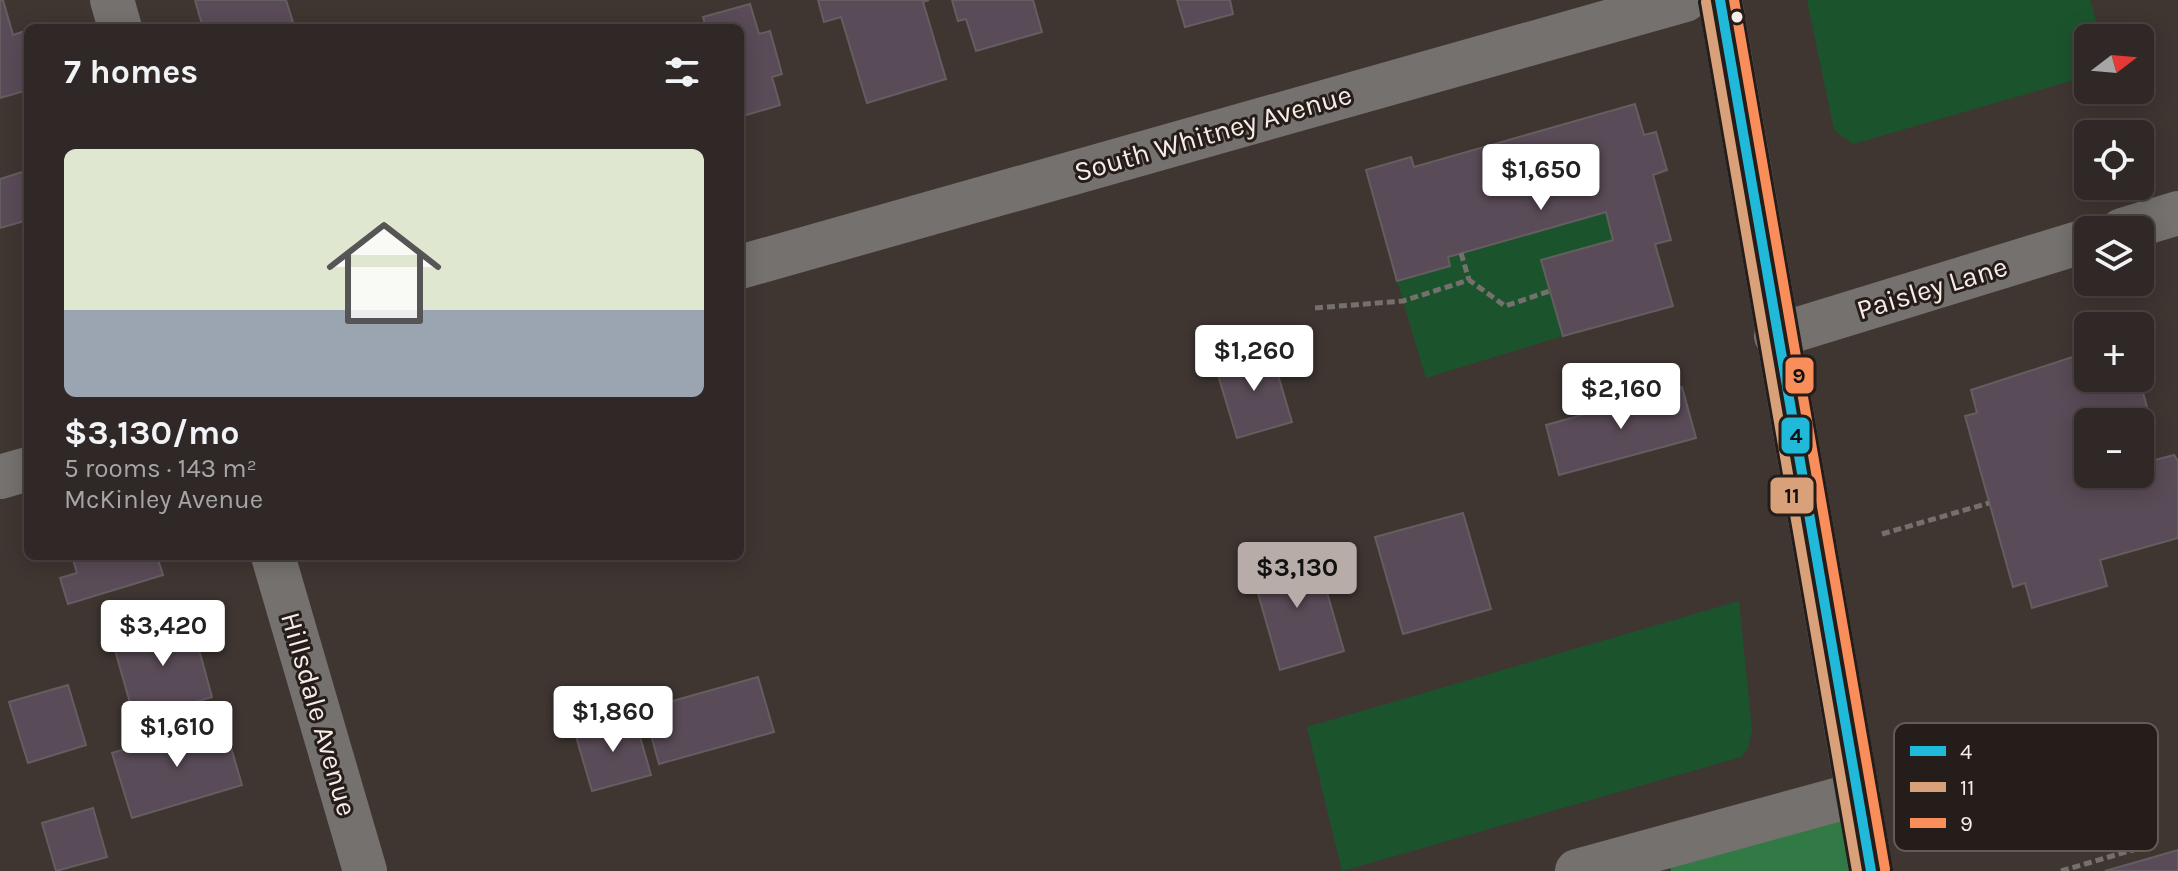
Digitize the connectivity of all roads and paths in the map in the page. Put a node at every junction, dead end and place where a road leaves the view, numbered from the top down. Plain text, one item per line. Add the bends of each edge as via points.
1 (112, 0) edge
2 (1685, 0) edge
3 (1720, 0) edge
4 (119, 24) edge
5 (2178, 213) edge
6 (2154, 220) edge
7 (2074, 244) edge
8 (1461, 253) dead end
9 (744, 266) edge
10 (1469, 280) junction
11 (1550, 291) dead end
12 (1315, 308) dead end
13 (1776, 336) junction
14 (24, 470) edge
15 (0, 477) edge
16 (1989, 503) dead end
17 (1882, 534) dead end
18 (274, 560) edge
19 (1858, 794) junction
20 (2129, 851) edge
21 (365, 871) edge
22 (1577, 871) edge
23 (1871, 871) edge
24 (2061, 871) edge

1 - 4 street
2 - 9 street, South Whitney Avenue
3 - 13 main road
5 - 6 street
7 - 13 street, Paisley Lane
8 - 10 path
10 - 11 path via 1505,306
10 - 12 path via 1403,301
13 - 19 main road
14 - 15 street
16 - 17 path
18 - 21 street, Hillsdale Avenue
19 - 22 street
19 - 23 main road
20 - 24 path

